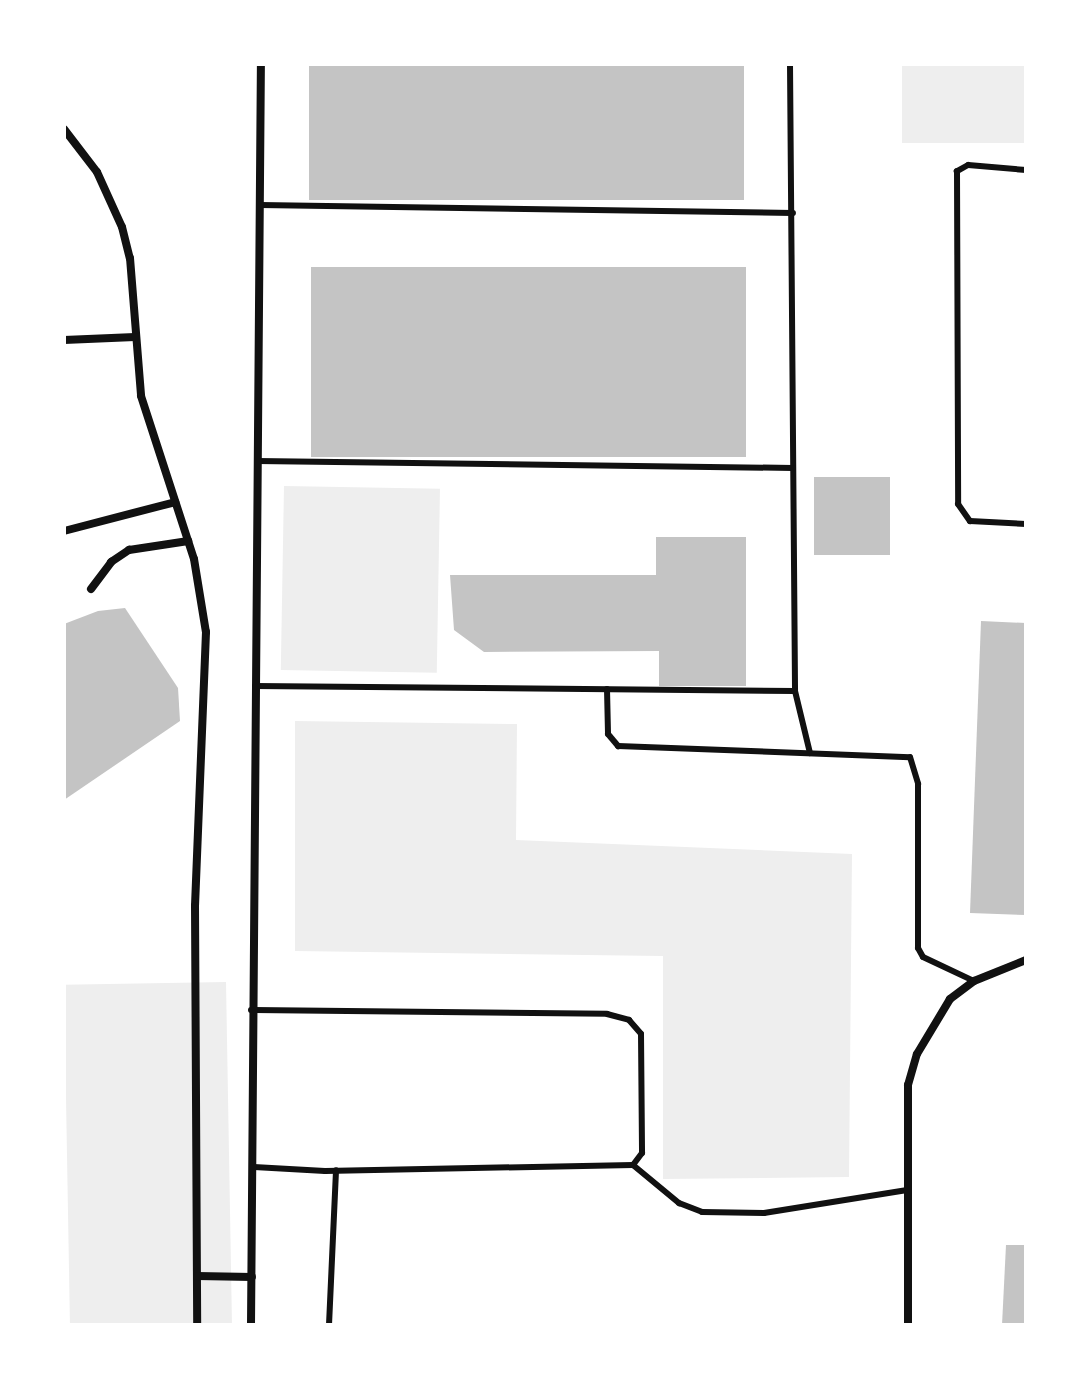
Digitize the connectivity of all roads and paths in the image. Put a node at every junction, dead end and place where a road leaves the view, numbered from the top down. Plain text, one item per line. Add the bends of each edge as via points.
1 (261, 64) edge
2 (790, 64) edge
3 (64, 129) edge
4 (1026, 170) edge
5 (260, 205) junction
6 (793, 213) junction
7 (135, 337) junction
8 (64, 340) edge
9 (257, 461) junction
10 (793, 468) junction
11 (175, 502) junction
12 (1026, 524) edge
13 (64, 531) edge
14 (188, 541) junction
15 (91, 589) dead end
16 (254, 686) junction
17 (607, 689) junction
18 (795, 691) junction
19 (810, 753) junction
20 (1026, 960) edge
21 (974, 981) junction
22 (251, 1010) junction
23 (633, 1165) junction
24 (253, 1167) junction
25 (336, 1170) junction
26 (907, 1190) junction
27 (197, 1276) junction
28 (252, 1277) junction
29 (197, 1325) edge
30 (251, 1325) edge
31 (329, 1325) edge
32 (908, 1325) edge

1 - 5 street
2 - 6 lane
3 - 7 street via 97,172 122,227 130,258
4 - 12 lane via 968,165 957,171 958,504 970,521
5 - 6 lane
5 - 9 street
6 - 10 lane
7 - 8 street
7 - 11 street via 141,396
9 - 10 lane
9 - 16 street
10 - 18 lane
11 - 13 street
11 - 14 street
14 - 15 street via 129,550 111,562
14 - 27 street via 206,632 195,906
16 - 17 lane
16 - 22 street
17 - 18 lane
17 - 19 lane via 608,734 618,746
18 - 19 lane
19 - 21 lane via 895,755 910,757 916,765 918,948 923,957
20 - 21 street
21 - 26 street via 950,999 917,1054 908,1085
22 - 23 lane via 607,1014 629,1020 641,1034 642,1153
22 - 24 street
23 - 25 lane
23 - 26 lane via 679,1203 702,1212 764,1213
24 - 25 lane
24 - 28 street
25 - 31 lane
26 - 32 street
27 - 28 street
27 - 29 street
28 - 30 street

